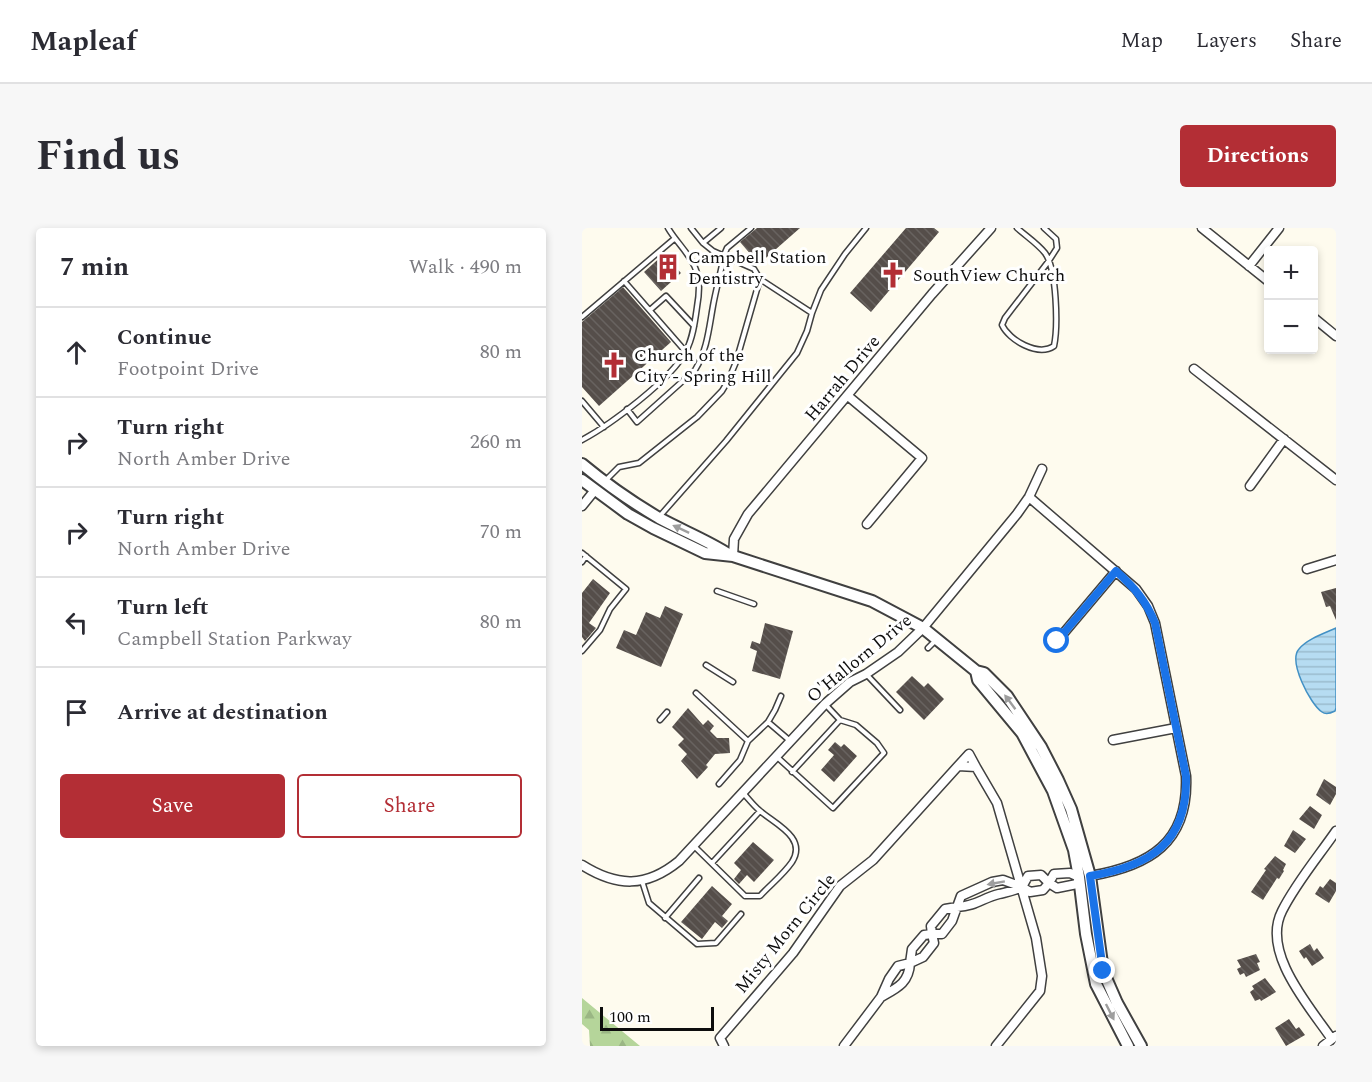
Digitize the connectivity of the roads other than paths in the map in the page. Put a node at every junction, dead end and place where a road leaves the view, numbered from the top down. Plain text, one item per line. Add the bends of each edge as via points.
1 (668, 228) edge
2 (691, 228) edge
3 (720, 228) edge
4 (751, 228) edge
5 (866, 228) edge
6 (991, 228) edge
7 (1017, 228) edge
8 (1044, 228) edge
9 (1202, 228) edge
10 (1279, 228) edge
11 (674, 239) junction
12 (703, 243) junction
13 (724, 255) junction
14 (1048, 262) junction
15 (1249, 266) junction
16 (1264, 277) edge
17 (760, 279) junction
18 (624, 281) junction
19 (650, 310) junction
20 (812, 313) junction
21 (582, 317) edge
22 (1318, 321) edge
23 (694, 327) junction
24 (1335, 332) edge
25 (686, 351) junction
26 (1194, 369) dead end
27 (848, 396) junction
28 (582, 401) edge
29 (627, 409) junction
30 (604, 427) junction
31 (582, 432) edge
32 (587, 437) junction
33 (1284, 439) junction
34 (582, 440) edge
35 (582, 464) edge
36 (1042, 469) dead end
37 (582, 480) edge
38 (1336, 480) edge
39 (604, 482) junction
40 (1250, 486) dead end
41 (595, 490) junction
42 (1029, 497) junction
43 (582, 507) edge
44 (659, 518) junction
45 (867, 524) dead end
46 (584, 555) edge
47 (733, 556) junction
48 (1336, 560) edge
49 (582, 561) edge
50 (1307, 569) dead end
51 (1116, 571) junction
52 (717, 591) dead end
53 (754, 604) dead end
54 (923, 628) junction
55 (936, 639) junction
56 (1057, 641) dead end
57 (928, 648) dead end
58 (582, 651) edge
59 (706, 664) dead end
60 (866, 674) junction
61 (733, 682) dead end
62 (696, 693) dead end
63 (781, 696) dead end
64 (825, 704) junction
65 (900, 710) dead end
66 (667, 712) dead end
67 (660, 720) dead end
68 (840, 720) junction
69 (768, 722) junction
70 (1176, 728) junction
71 (789, 740) junction
72 (1113, 740) dead end
73 (748, 741) junction
74 (775, 756) junction
75 (958, 766) junction
76 (976, 767) junction
77 (792, 772) junction
78 (719, 784) dead end
79 (743, 792) junction
80 (760, 811) junction
81 (1336, 831) edge
82 (694, 846) junction
83 (712, 863) junction
84 (582, 865) edge
85 (1085, 877) junction
86 (699, 878) dead end
87 (642, 880) junction
88 (1048, 883) junction
89 (1022, 887) junction
90 (957, 907) junction
91 (741, 914) dead end
92 (665, 918) junction
93 (932, 934) junction
94 (910, 963) junction
95 (881, 998) junction
96 (1333, 1037) edge
97 (724, 1046) edge
98 (844, 1046) edge
99 (996, 1046) edge
100 (1128, 1046) edge
101 (1142, 1046) edge
102 (1323, 1046) edge

1 - 11 lane
2 - 12 lane
3 - 12 lane
4 - 13 lane
5 - 20 lane via 833,271
6 - 27 street, Harrah Drive
7 - 14 lane via 1046,254
8 - 14 lane via 1058,244
9 - 15 street
10 - 15 street
11 - 18 lane
11 - 23 lane via 696,270 699,296
12 - 13 lane
13 - 17 lane via 754,269
13 - 29 lane via 712,324 695,370 637,422
14 - 14 lane via 1055,283 1055,341 1049,349 1038,350 1004,331 1002,324
15 - 16 street
17 - 20 lane
17 - 39 lane via 729,381 697,417 639,464 619,467
18 - 19 lane
18 - 21 lane
19 - 23 lane via 666,296
19 - 25 lane
20 - 44 lane via 797,353 787,367
22 - 24 street
23 - 25 lane
25 - 29 lane via 669,373
26 - 33 street
27 - 45 street via 922,458
27 - 47 street, Harrah Drive via 742,521 734,539
28 - 30 lane
29 - 30 lane
30 - 32 lane
31 - 32 lane
32 - 34 lane
33 - 38 street
33 - 40 street
35 - 39 street
36 - 42 street, O'Hallorn Drive
37 - 41 street
39 - 41 street
39 - 44 street
41 - 43 street
41 - 47 street via 653,528 705,553
42 - 51 street
42 - 54 street, O'Hallorn Drive
47 -> 44 street
46 - 49 lane
46 - 58 lane via 626,589
47 - 54 street via 872,601
48 - 50 street
51 - 56 street
51 - 70 street via 1136,589 1155,623
52 - 53 lane
54 - 55 street
54 - 60 street, O'Hallorn Drive
55 - 57 lane
55 - 85 street via 984,673 1007,696 1041,747 1071,809
59 - 61 lane
60 - 64 street, O'Hallorn Drive
60 - 65 lane
62 - 73 lane
63 - 69 lane
64 - 68 lane
64 - 71 street, O'Hallorn Drive
66 - 67 lane
68 - 77 lane
68 - 77 lane via 856,725 884,753 833,808
69 - 71 lane
69 - 73 lane
70 - 72 street
70 - 85 street via 1186,792 1175,830 1143,862
71 - 74 street, O'Hallorn Drive
73 - 78 lane via 740,760
74 - 77 lane
74 - 79 street, O'Hallorn Drive
75 - 76 street
75 - 76 street via 969,754
75 - 97 street, Misty Morn Circle via 873,860 840,885 793,953 720,1038
76 - 89 street via 997,803
79 - 80 lane
79 - 82 street, O'Hallorn Drive
80 - 83 lane
80 - 83 lane via 793,837 796,850 791,864 759,896 745,896
81 - 96 street via 1288,901 1277,925 1280,957 1290,977
82 - 83 lane
82 - 87 street, O'Hallorn Drive via 664,873
84 - 87 street, O'Hallorn Drive via 599,876 624,882
85 - 88 street via 1077,884 1057,888
85 - 88 street via 1054,874
85 -> 100 street via 1086,934 1096,984
85 - 101 street via 1103,971
86 - 92 lane
87 - 92 lane via 649,903
88 - 89 street via 1043,890 1030,892
88 - 89 street via 1041,875 1028,876
89 - 90 street via 970,907
89 -> 90 street via 1003,880 992,882 961,896
89 - 99 street via 1036,938 1042,976 1040,991
90 - 93 street via 942,933
90 - 93 street via 945,909 931,926
91 - 92 lane via 716,943 707,944 697,944
93 - 94 street via 924,935 912,949
93 - 94 street via 934,943 923,957
94 - 95 street via 909,974 899,987
94 - 95 street via 898,966
95 - 98 street
96 - 102 street

